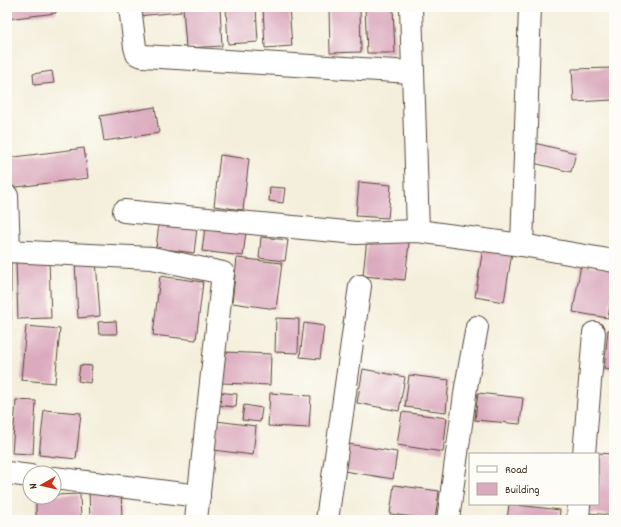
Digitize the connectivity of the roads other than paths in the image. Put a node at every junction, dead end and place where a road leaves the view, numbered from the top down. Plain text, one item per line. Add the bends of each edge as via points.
1 (130, 7) edge
2 (411, 7) edge
3 (530, 7) edge
4 (412, 72) junction
5 (7, 196) edge
6 (124, 211) dead end
7 (418, 231) junction
8 (522, 245) junction
9 (8, 251) edge
10 (614, 261) edge
11 (360, 286) dead end
12 (477, 327) dead end
13 (594, 333) dead end
14 (584, 453) edge
15 (7, 473) edge
16 (22, 475) edge
17 (62, 479) edge
18 (200, 496) junction
19 (579, 505) edge
20 (196, 520) edge
21 (328, 520) edge
22 (448, 520) edge
23 (578, 520) edge

1 - 4 street via 135,47 137,54 143,56
2 - 4 street
3 - 8 street
4 - 7 street
5 - 9 street
6 - 7 street via 356,234
7 - 8 street
8 - 10 street
9 - 18 street via 152,258 223,273
11 - 21 street
12 - 22 street
13 - 14 street
15 - 16 street
17 - 18 street
18 - 20 street
19 - 23 street

